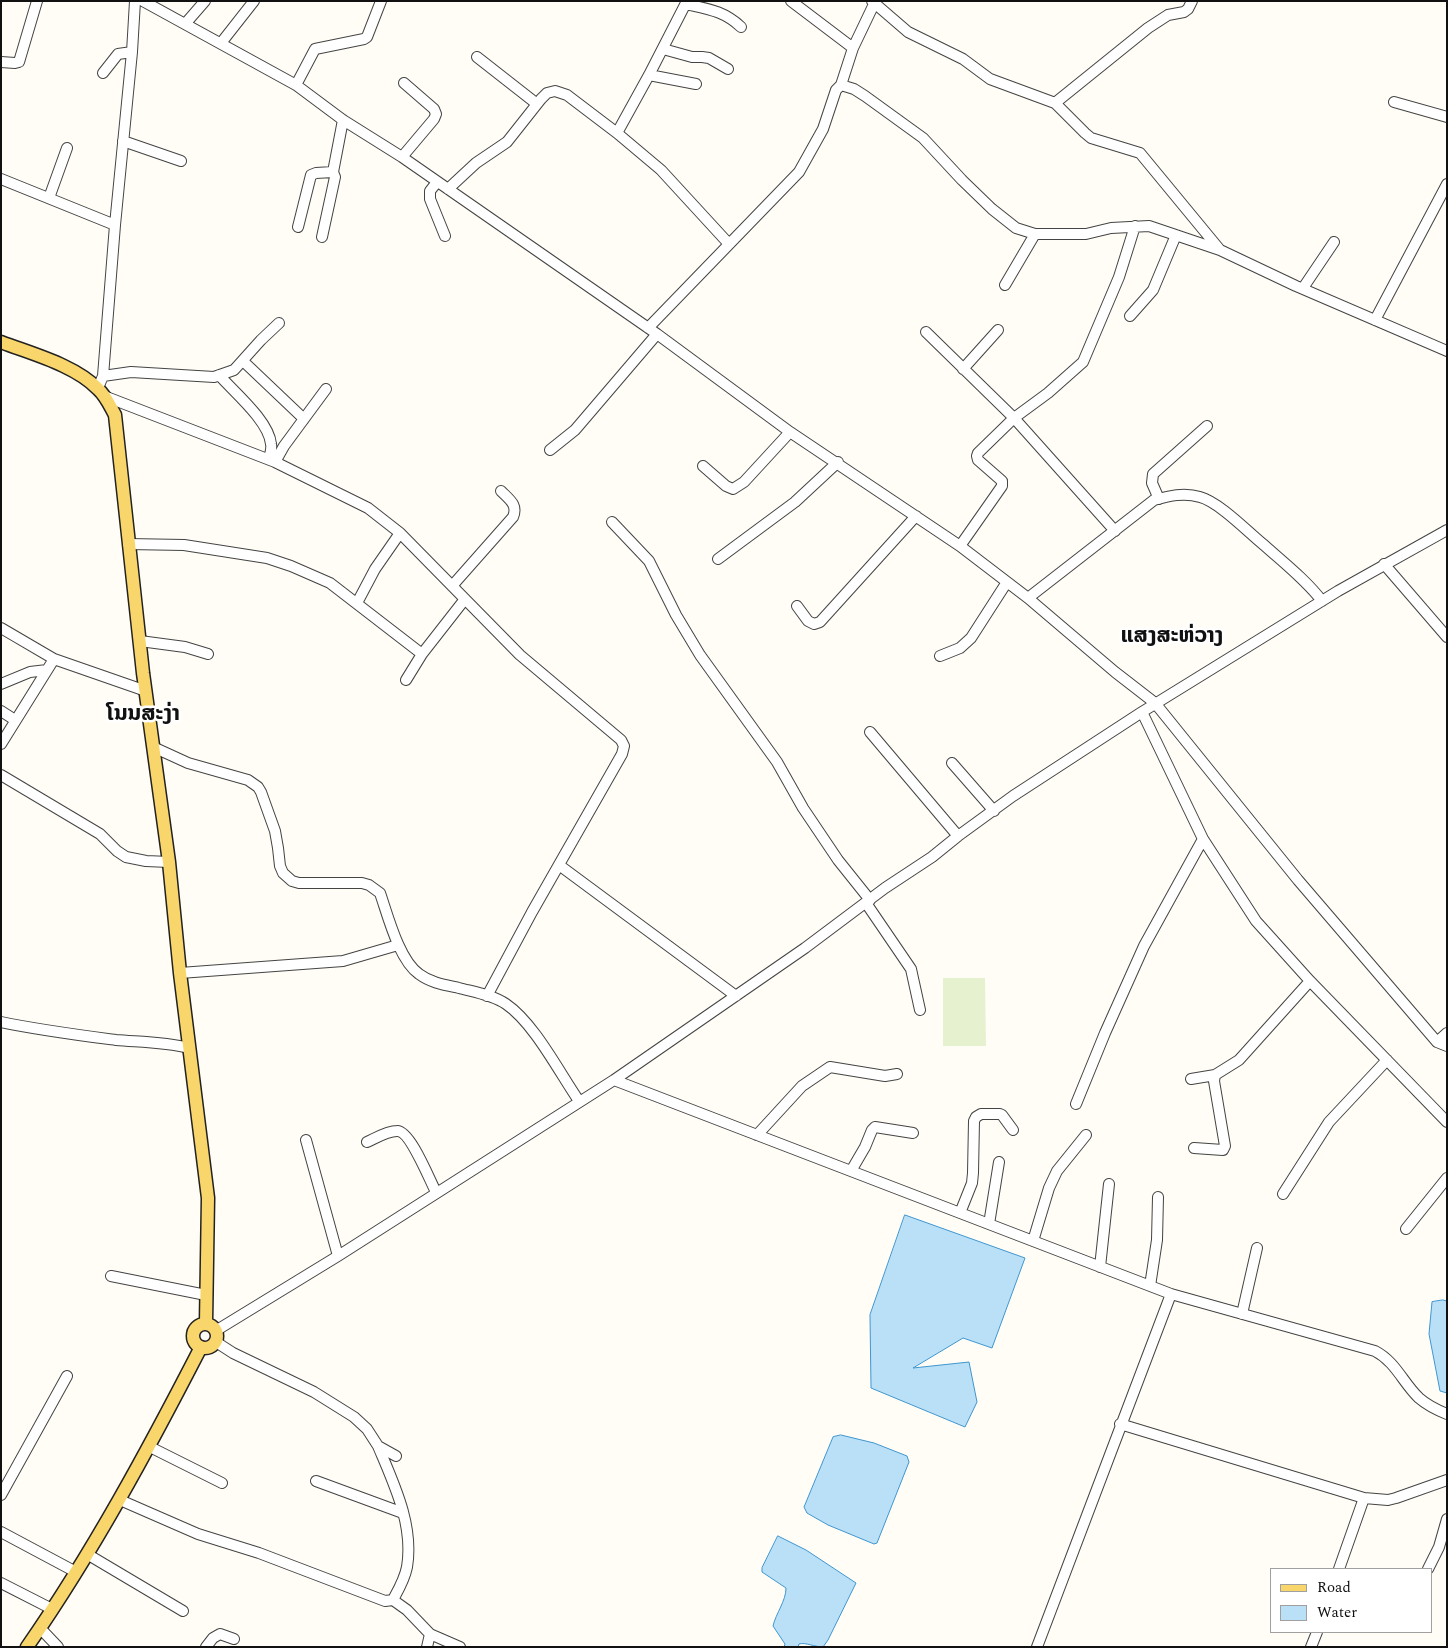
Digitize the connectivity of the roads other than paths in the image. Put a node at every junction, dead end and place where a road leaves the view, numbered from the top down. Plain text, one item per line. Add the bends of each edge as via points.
1 (37, 1) edge
2 (135, 1) edge
3 (143, 1) edge
4 (205, 1) edge
5 (254, 1) edge
6 (381, 1) edge
7 (791, 1) edge
8 (1192, 1) edge
9 (686, 3) edge
10 (873, 3) edge
11 (186, 24) junction
12 (741, 27) dead end
13 (221, 43) junction
14 (853, 48) junction
15 (663, 49) junction
16 (132, 52) junction
17 (478, 57) dead end
18 (1, 62) edge
19 (728, 69) dead end
20 (103, 73) dead end
21 (650, 75) junction
22 (404, 83) dead end
23 (696, 84) dead end
24 (296, 85) junction
25 (841, 85) junction
26 (1055, 102) junction
27 (1394, 102) dead end
28 (537, 104) junction
29 (1447, 117) edge
30 (343, 120) junction
31 (617, 133) junction
32 (124, 141) junction
33 (67, 148) dead end
34 (402, 157) junction
35 (181, 161) dead end
36 (333, 172) junction
37 (2, 181) edge
38 (437, 182) junction
39 (1447, 184) edge
40 (448, 189) junction
41 (49, 198) junction
42 (115, 226) junction
43 (1135, 226) junction
44 (298, 227) dead end
45 (1035, 234) junction
46 (445, 236) dead end
47 (1176, 236) junction
48 (322, 237) dead end
49 (1334, 242) dead end
50 (730, 244) junction
51 (1220, 250) junction
52 (1005, 285) dead end
53 (1303, 288) junction
54 (1130, 316) dead end
55 (1375, 320) junction
56 (279, 323) dead end
57 (648, 328) junction
58 (998, 330) dead end
59 (926, 332) dead end
60 (657, 334) junction
61 (1, 342) edge
62 (1447, 352) edge
63 (243, 361) junction
64 (963, 369) junction
65 (219, 376) junction
66 (102, 387) junction
67 (326, 389) dead end
68 (1014, 418) junction
69 (304, 419) junction
70 (1207, 426) dead end
71 (790, 432) junction
72 (550, 450) dead end
73 (272, 461) junction
74 (838, 462) junction
75 (703, 466) dead end
76 (501, 492) dead end
77 (1159, 499) junction
78 (916, 516) junction
79 (612, 522) dead end
80 (1447, 530) edge
81 (1115, 531) junction
82 (400, 533) junction
83 (128, 544) junction
84 (960, 546) junction
85 (718, 559) dead end
86 (1384, 564) junction
87 (1007, 582) junction
88 (452, 586) junction
89 (1028, 598) junction
90 (465, 599) junction
91 (1322, 601) junction
92 (357, 603) junction
93 (797, 606) dead end
94 (1, 628) edge
95 (1447, 637) edge
96 (140, 641) junction
97 (208, 654) dead end
98 (422, 654) junction
99 (940, 656) dead end
100 (54, 659) junction
101 (47, 670) junction
102 (406, 680) dead end
103 (1, 684) edge
104 (146, 691) junction
105 (1156, 703) junction
106 (1, 711) edge
107 (1142, 712) junction
108 (15, 720) junction
109 (870, 732) dead end
110 (1, 744) edge
111 (153, 748) junction
112 (952, 763) dead end
113 (1, 775) edge
114 (994, 811) junction
115 (958, 836) junction
116 (1203, 839) junction
117 (169, 862) junction
118 (559, 865) junction
119 (868, 901) junction
120 (398, 945) junction
121 (180, 973) junction
122 (1310, 981) junction
123 (487, 996) junction
124 (736, 996) junction
125 (920, 1010) dead end
126 (1, 1022) edge
127 (1447, 1033) edge
128 (1442, 1044) edge
129 (189, 1048) junction
130 (1386, 1060) junction
131 (897, 1074) dead end
132 (1215, 1075) junction
133 (614, 1080) junction
134 (1191, 1080) dead end
135 (578, 1101) junction
136 (1076, 1104) dead end
137 (1447, 1122) edge
138 (1013, 1130) dead end
139 (913, 1133) dead end
140 (757, 1135) junction
141 (1086, 1135) dead end
142 (306, 1140) dead end
143 (367, 1142) dead end
144 (1194, 1148) dead end
145 (999, 1162) dead end
146 (851, 1171) junction
147 (1447, 1178) edge
148 (1109, 1184) dead end
149 (436, 1192) junction
150 (1284, 1194) dead end
151 (1158, 1198) dead end
152 (960, 1213) junction
153 (989, 1224) junction
154 (1406, 1229) dead end
155 (1034, 1241) junction
156 (1257, 1248) dead end
157 (338, 1256) junction
158 (1100, 1267) junction
159 (111, 1276) dead end
160 (1150, 1286) junction
161 (1171, 1294) junction
162 (206, 1295) junction
163 (1242, 1314) junction
164 (213, 1332) junction
165 (201, 1347) junction
166 (67, 1376) dead end
167 (1447, 1414) edge
168 (1120, 1424) junction
169 (378, 1446) junction
170 (150, 1447) junction
171 (396, 1456) dead end
172 (1447, 1480) edge
173 (316, 1481) dead end
174 (222, 1483) dead end
175 (1, 1495) edge
176 (1364, 1498) junction
177 (120, 1500) junction
178 (404, 1513) junction
179 (1447, 1519) edge
180 (1, 1532) edge
181 (88, 1554) junction
182 (1339, 1568) edge
183 (1428, 1568) edge
184 (76, 1572) junction
185 (1, 1583) edge
186 (393, 1600) junction
187 (52, 1609) junction
188 (183, 1611) dead end
189 (40, 1628) junction
190 (1317, 1633) edge
191 (430, 1634) junction
192 (234, 1639) dead end
193 (27, 1647) edge
194 (58, 1647) edge
195 (206, 1647) edge
196 (427, 1647) edge
197 (460, 1647) edge
198 (1037, 1647) edge
199 (1312, 1647) edge

1 - 18 street via 19,62
2 - 16 street
3 - 11 street
4 - 11 street
5 - 13 street
6 - 24 street via 367,37 315,49
7 - 14 street
8 - 26 street via 1184,12 1168,15 1148,28
9 - 12 street via 717,11
9 - 15 street
10 - 14 street
10 - 26 street via 908,32 963,59 990,79
11 - 13 street
13 - 24 street
14 - 25 street
15 - 19 street via 708,58
15 - 21 street
16 - 20 street via 118,54
16 - 32 street
17 - 28 street
21 - 23 street
21 - 31 street
22 - 34 street via 436,114
24 - 30 street
25 - 45 street via 865,96 923,138 992,209 1016,228
25 - 50 street via 836,90 823,129 799,172
26 - 51 street via 1091,138 1140,153
27 - 29 street
28 - 31 street via 547,92 567,95
28 - 40 street via 507,142 476,163
30 - 34 street
30 - 36 street
31 - 50 street via 661,170
32 - 35 street
32 - 42 street
33 - 41 street
34 - 38 street
36 - 44 street via 311,175
36 - 48 street via 336,177
37 - 41 street
38 - 40 street
38 - 46 street via 429,195
39 - 55 street
40 - 57 street
41 - 42 street
42 - 66 street
43 - 45 street via 1086,234
43 - 47 street via 1149,226
43 - 68 street via 1118,278 1083,362
45 - 52 street
47 - 51 street
47 - 54 street via 1152,290
49 - 53 street
50 - 57 street
51 - 53 street
53 - 55 street
55 - 62 street
56 - 63 street
57 - 60 street
58 - 64 street
59 - 64 street
60 - 71 street
60 - 72 street via 575,430
61 - 66 main road via 70,369
63 - 65 street via 234,370
63 - 69 street
64 - 68 street
65 - 66 street via 131,372
65 - 73 street via 266,428 272,444
66 - 73 street
66 - 83 main road via 115,415
67 - 69 street
68 - 81 street
68 - 84 street via 978,453 978,460 1002,481 1002,486
69 - 73 street
70 - 77 street via 1153,474 1152,483
71 - 74 street
71 - 75 street via 744,482 733,489
73 - 82 street via 368,508
74 - 78 street
74 - 85 street via 796,502
76 - 88 street via 514,504 516,511 513,517
77 - 81 street
77 - 91 street via 1187,495 1201,497 1216,505 1313,589
78 - 84 street
78 - 93 street via 820,622 808,621
79 - 119 street via 649,561 700,655 777,762 803,808
80 - 86 street
81 - 89 street
82 - 88 street
82 - 92 street
83 - 92 street via 184,545 267,558 330,584
83 - 96 main road
84 - 87 street
86 - 91 street
86 - 95 street
87 - 89 street
87 - 99 street via 971,638 960,648
88 - 90 street
89 - 105 street
90 - 98 street
90 - 118 street via 520,656 621,740 624,746
91 - 105 street
92 - 98 street
94 - 100 street
96 - 97 street via 185,647
96 - 104 main road
98 - 102 street
100 - 101 street
100 - 104 street
101 - 103 street via 30,672
101 - 108 street
104 - 111 main road
105 - 107 street
105 - 128 street via 1298,880
106 - 108 street
107 - 114 street
107 - 116 street
108 - 110 street
109 - 115 street
111 - 117 main road
111 - 120 street via 188,763 253,783 261,792 267,808 275,831 280,866 287,878 299,883 362,883 375,889 380,893
112 - 114 street
113 - 117 street via 100,834 126,857
114 - 115 street
115 - 119 street
116 - 122 street via 1256,921
116 - 136 street via 1144,946
117 - 121 main road
118 - 123 street
118 - 124 street
119 - 124 street
119 - 125 street via 911,969
120 - 121 street via 343,961
120 - 123 street via 413,969 425,978
121 - 129 main road
122 - 130 street
122 - 132 street via 1239,1060
123 - 135 street via 505,1004 528,1024
124 - 133 street
126 - 129 street
127 - 128 street
129 - 162 main road via 208,1198
130 - 137 street
130 - 150 street via 1329,1122
131 - 140 street via 884,1076 830,1068 802,1086
132 - 134 street
132 - 144 street via 1225,1146 1223,1150
133 - 135 street
133 - 140 street
135 - 149 street
138 - 152 street via 1000,1114 976,1117 972,1183
139 - 146 street via 876,1127
140 - 146 street
141 - 155 street via 1057,1171
142 - 157 street
143 - 149 street via 397,1131 403,1132
145 - 153 street
146 - 152 street
147 - 154 street
148 - 158 street
149 - 157 street
151 - 160 street via 1157,1240
152 - 153 street
153 - 155 street
155 - 158 street
156 - 163 street
157 - 164 street
158 - 160 street
159 - 162 street
160 - 161 street
161 - 163 street
161 - 168 street
162 - 164 main road
163 - 167 street via 1382,1355 1394,1365 1418,1398
164 - 165 main road via 209,1347
164 - 165 main road via 200,1324 196,1328 193,1339
164 - 169 street via 233,1353 314,1392 354,1417
165 - 170 main road
166 - 175 street
168 - 176 street
168 - 198 street
169 - 171 street
169 - 178 street
170 - 174 street
170 - 177 main road
172 - 176 street via 1396,1498
173 - 178 street
176 - 182 street
177 - 181 main road
177 - 186 street via 198,1534 385,1601
178 - 186 street via 408,1554 406,1569
179 - 183 street
180 - 184 street
181 - 184 main road
181 - 188 street
184 - 187 main road
185 - 187 street
186 - 191 street
187 - 189 main road
189 - 193 main road
189 - 194 street
190 - 199 street
191 - 196 street
191 - 197 street
192 - 195 street via 220,1634

